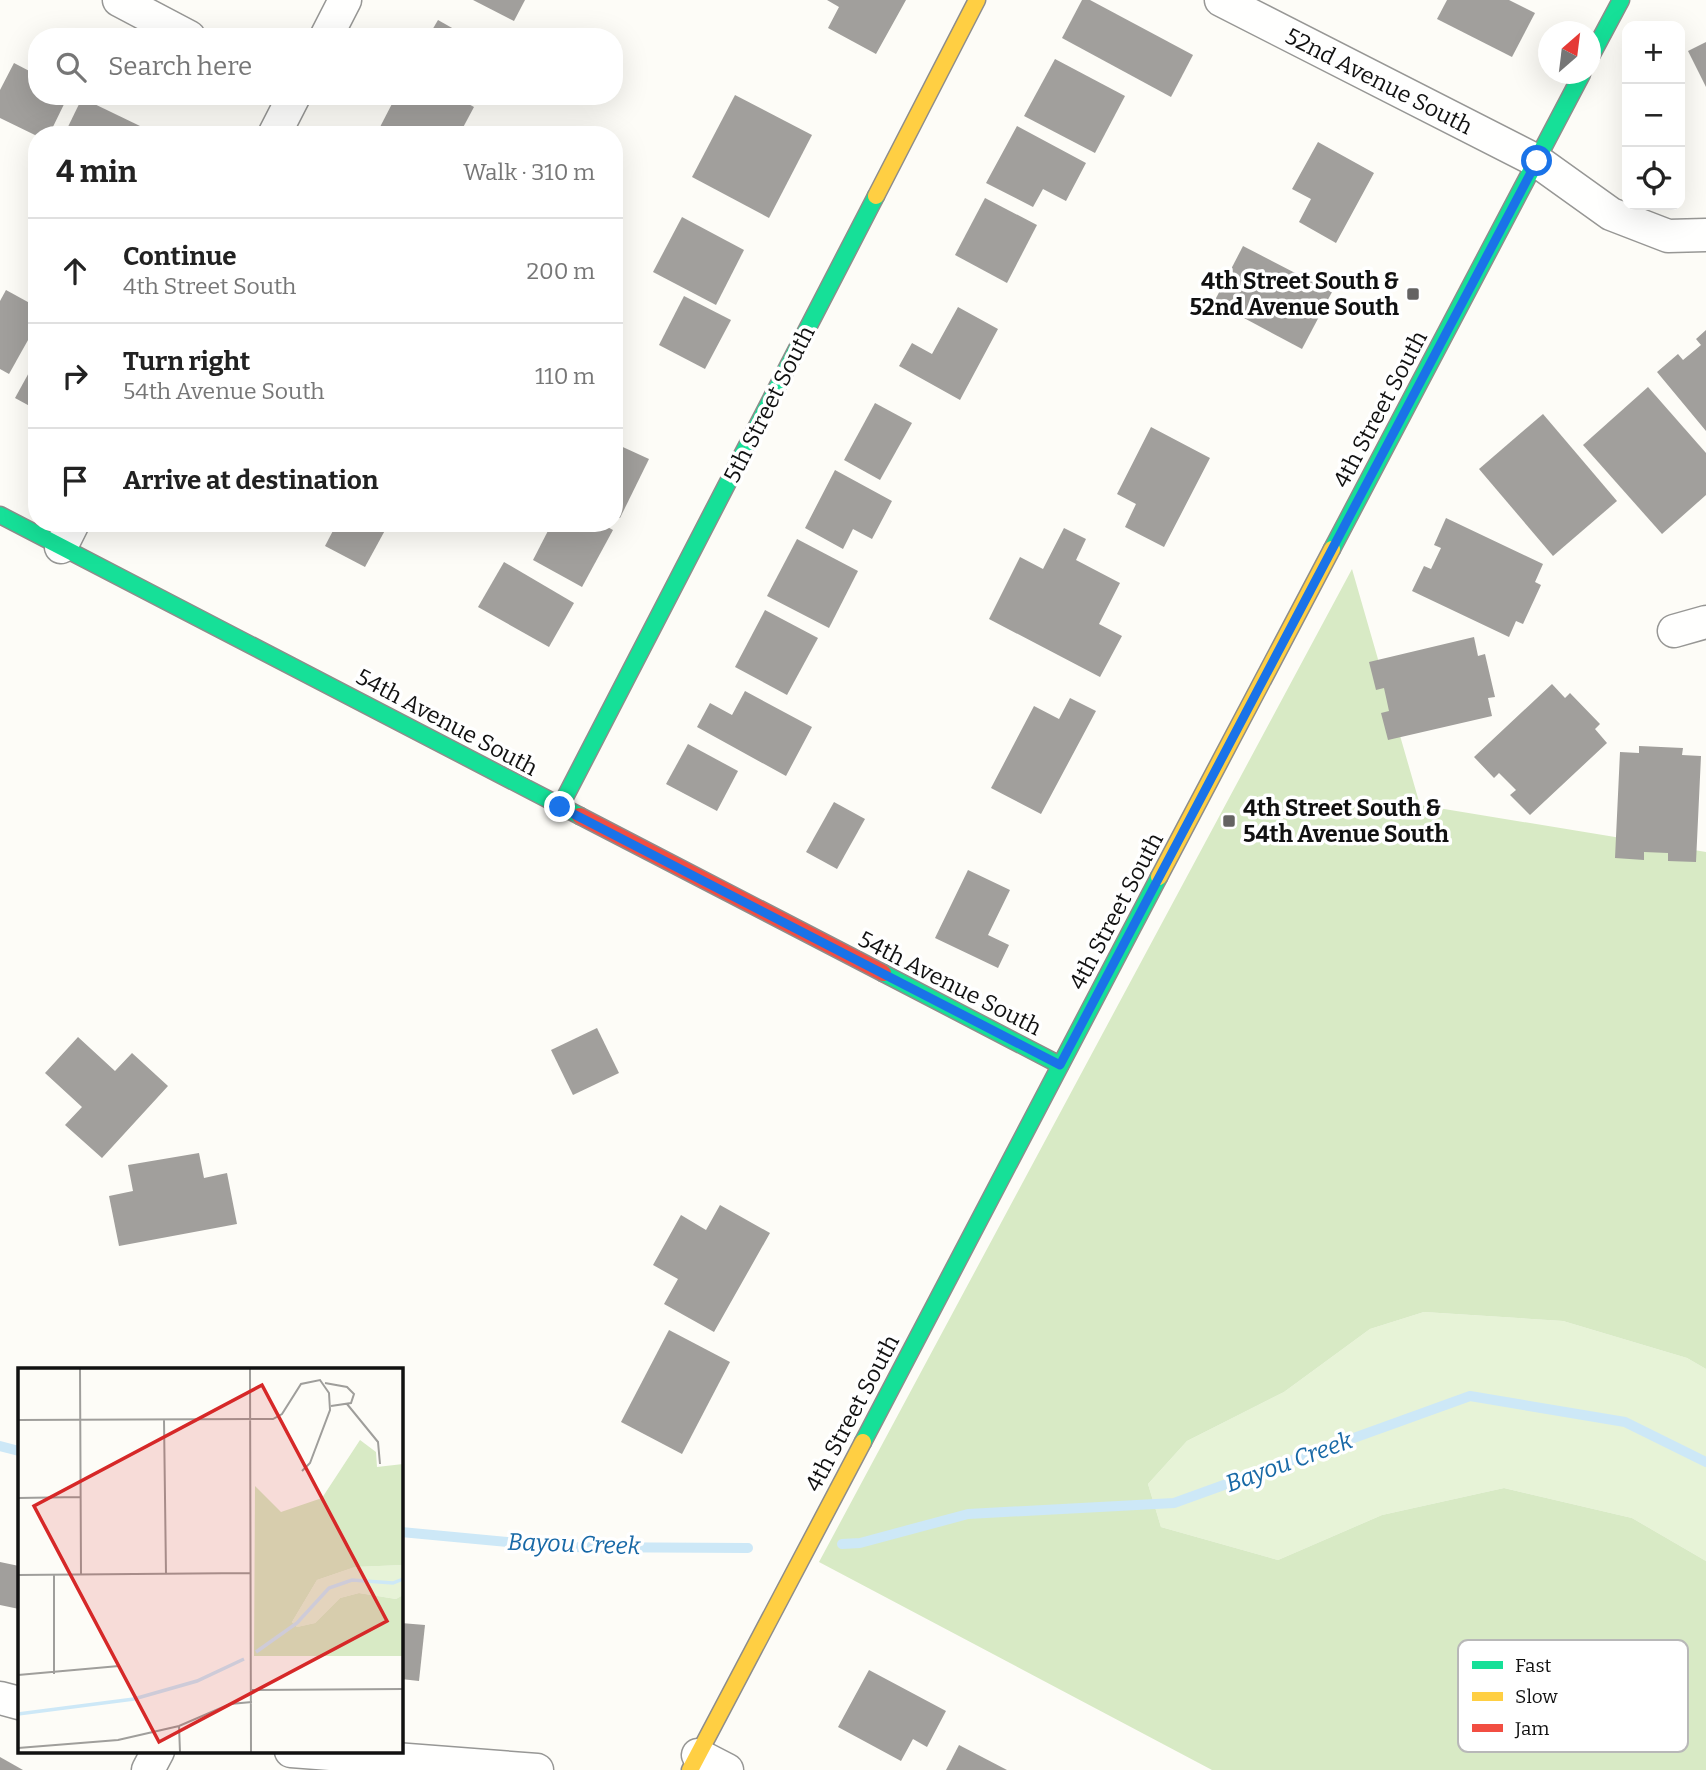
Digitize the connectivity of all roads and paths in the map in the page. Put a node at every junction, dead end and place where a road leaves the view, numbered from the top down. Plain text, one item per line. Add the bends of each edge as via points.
1 (119, 0) edge
2 (345, 0) edge
3 (977, 0) edge
4 (1221, 0) edge
5 (1621, 0) edge
6 (173, 28) edge
7 (331, 28) edge
8 (1601, 39) edge
9 (1577, 84) edge
10 (289, 105) edge
11 (279, 126) edge
12 (1537, 161) junction
13 (1706, 235) edge
14 (0, 515) edge
15 (28, 523) edge
16 (67, 535) edge
17 (1706, 622) edge
18 (1674, 631) dead end
19 (560, 807) junction
20 (1060, 1065) junction
21 (0, 1698) edge
22 (18, 1703) edge
23 (157, 1752) edge
24 (304, 1752) edge
25 (694, 1763) edge
26 (148, 1770) edge
27 (537, 1770) edge
28 (727, 1770) edge

1 - 6 street
2 - 7 street
3 - 19 street, 5th Street South
4 - 12 street, 52nd Avenue South
5 - 8 street
9 - 12 street, 4th Street South
10 - 11 street
12 - 13 street, 52nd Avenue South via 1611,214 1668,236
12 - 20 street, 4th Street South
14 - 15 street, 54th Avenue South
16 - 19 street, 54th Avenue South
17 - 18 street
19 - 20 street, 54th Avenue South
20 - 25 street, 4th Street South
21 - 22 street
23 - 26 street
24 - 27 street
25 - 28 street

